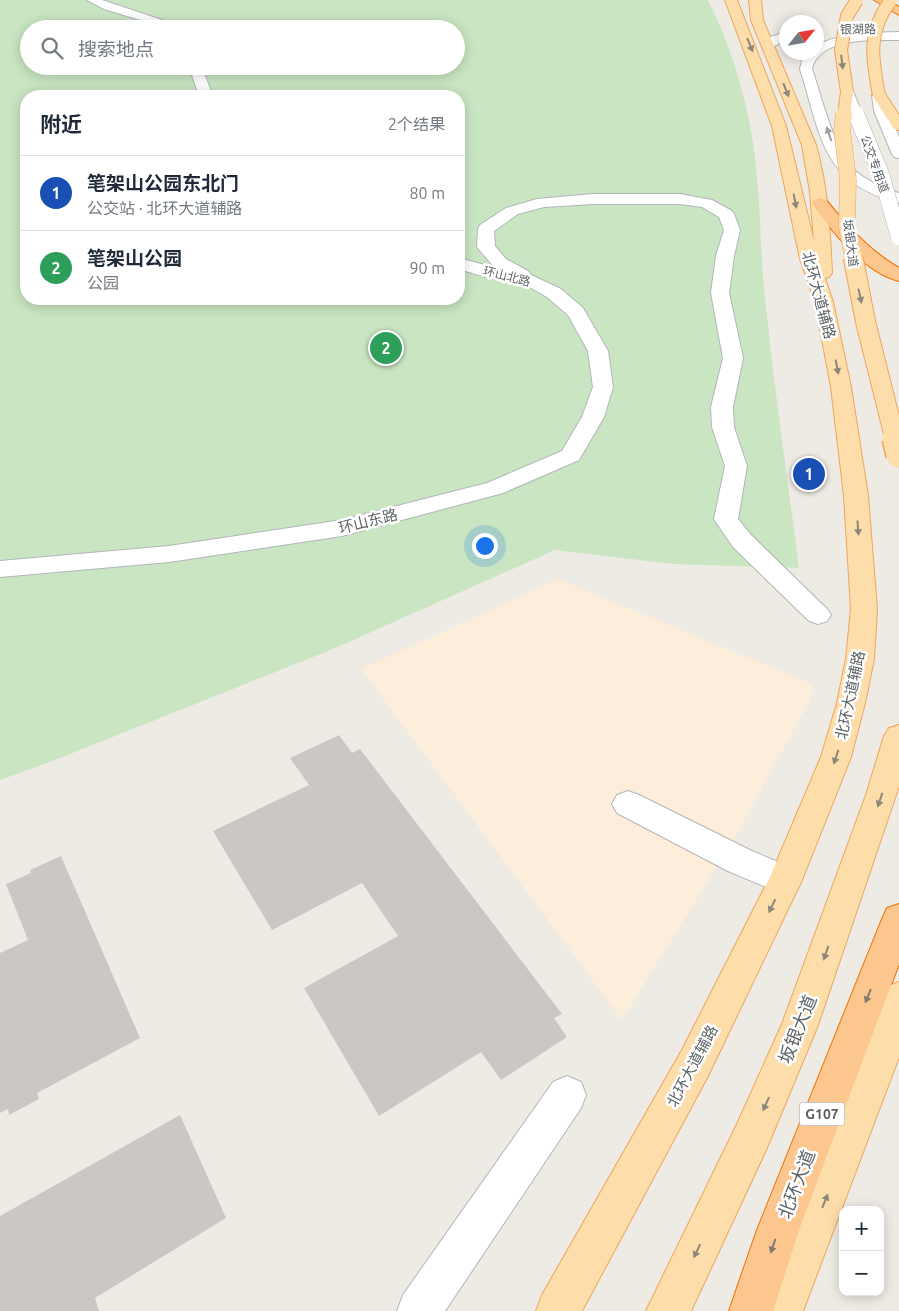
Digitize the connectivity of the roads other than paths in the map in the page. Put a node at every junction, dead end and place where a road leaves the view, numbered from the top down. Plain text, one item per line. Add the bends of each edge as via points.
1 (93, 0) edge
2 (731, 0) edge
3 (756, 0) edge
4 (857, 0) edge
5 (880, 0) edge
6 (891, 0) edge
7 (899, 12) edge
8 (151, 20) edge
9 (832, 30) dead end
10 (893, 32) edge
11 (779, 38) edge
12 (768, 45) junction
13 (824, 47) edge
14 (808, 60) edge
15 (198, 75) edge
16 (204, 90) edge
17 (847, 92) junction
18 (879, 95) junction
19 (899, 126) edge
20 (899, 154) edge
21 (899, 198) edge
22 (820, 203) junction
23 (899, 237) edge
24 (465, 265) edge
25 (899, 276) edge
26 (531, 281) junction
27 (824, 302) junction
28 (576, 312) joint
29 (899, 455) edge
30 (0, 569) edge
31 (818, 616) dead end
32 (899, 736) edge
33 (628, 804) dead end
34 (785, 880) junction
35 (899, 919) edge
36 (899, 999) edge
37 (567, 1095) dead end
38 (430, 1307) edge
39 (558, 1311) edge
40 (668, 1311) edge
41 (751, 1311) edge
42 (781, 1311) edge

1 - 8 street
2 -> 27 main road, 北环大道辅路 via 779,126 809,259
3 - 12 main road via 755,14
4 -> 17 main road, 坂银大道, bridge via 846,16 842,37
5 - 7 highway
6 - 18 main road, bridge via 880,14 872,45
9 - 10 street, 银湖路
10 - 13 street
11 - 12 street
12 -> 22 main road via 809,145
21 -> 14 street via 855,178 838,159 806,69
15 - 16 street
17 - 23 street, 公交专用道, bridge via 881,174
17 -> 29 main road, 坂银大道, bridge via 842,130 848,179 847,227 866,324
18 - 19 main road
18 - 20 street, 公交专用道 via 881,111
22 - 25 highway via 848,238 874,261
22 - 27 main road
24 - 26 street, 环山北路
26 - 28 street, 环山北路 via 554,293
26 - 31 street via 500,263 486,246 486,229 512,211 543,202 656,197 706,203 726,214 732,230 720,293 733,358 722,407 723,427 736,466 726,519 742,541
27 -> 34 main road, 北环大道辅路 via 841,387 856,496 864,609 860,659 836,757
28 - 30 street, 环山东路 via 598,352 603,387 593,416 571,455 495,488 342,528 168,554
32 -> 40 main road, 坂银大道 via 882,795 800,1026 752,1136
33 - 34 street via 740,861
34 -> 39 main road, 北环大道辅路 via 695,1063
35 -> 41 highway, 北环大道 / G107 via 782,1221
42 -> 36 main road via 873,1079
37 - 38 street

